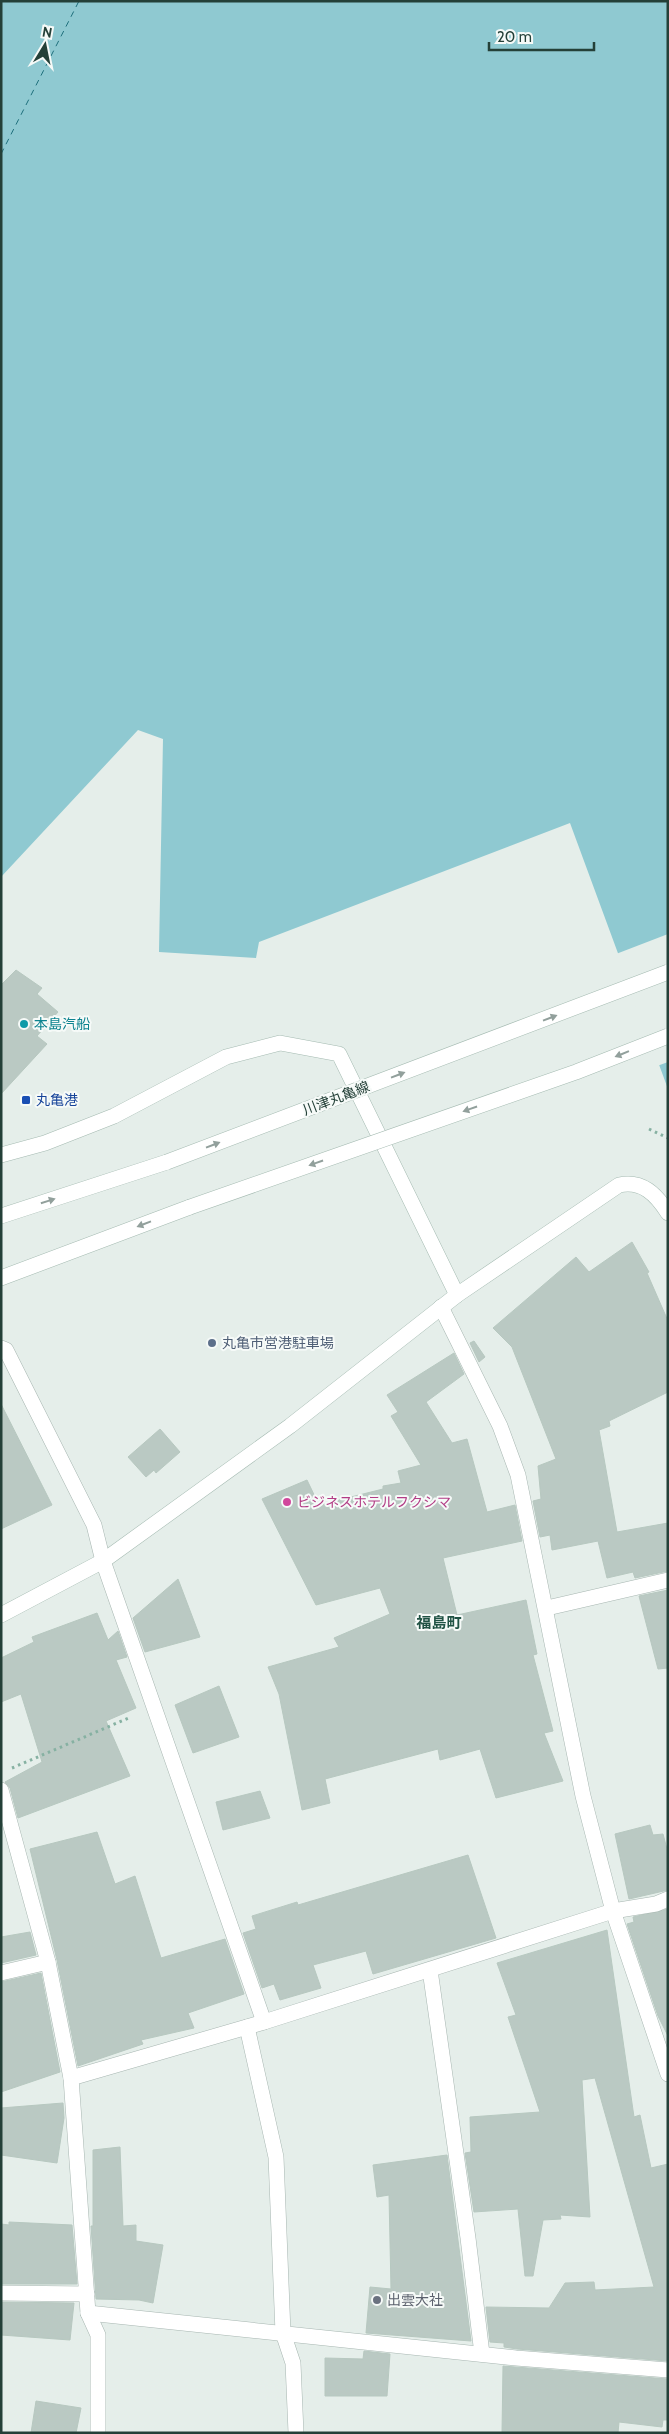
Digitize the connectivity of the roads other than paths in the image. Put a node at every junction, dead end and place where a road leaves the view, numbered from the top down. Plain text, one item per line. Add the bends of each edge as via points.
1 (668, 972) edge
2 (668, 1036) edge
3 (1, 1155) edge
4 (668, 1213) edge
5 (1, 1216) edge
6 (1, 1278) edge
7 (457, 1295) junction
8 (441, 1307) junction
9 (1, 1348) edge
10 (104, 1561) junction
11 (668, 1580) edge
12 (547, 1608) junction
13 (1, 1615) edge
14 (1, 1790) edge
15 (668, 1899) edge
16 (614, 1911) junction
17 (48, 1962) junction
18 (430, 1970) junction
19 (1, 1973) edge
20 (264, 2022) junction
21 (247, 2027) junction
22 (668, 2074) edge
23 (71, 2078) junction
24 (1, 2293) edge
25 (87, 2294) junction
26 (88, 2314) junction
27 (283, 2333) junction
28 (482, 2354) junction
29 (668, 2370) edge
30 (98, 2433) edge
31 (296, 2433) edge

5 -> 1 street, 川津丸亀線, bridge via 168,1162
2 -> 6 street, bridge
3 - 7 street via 45,1143 114,1116 226,1057 280,1042 339,1054
4 - 7 street via 648,1189 632,1182 619,1185
7 - 8 street
8 - 10 street via 290,1426
8 - 12 street via 500,1426 518,1475
9 - 10 street via 6,1350 94,1525
10 - 13 street
10 - 20 street
11 - 12 street
12 - 16 street via 583,1796
14 - 17 street
15 - 16 street
16 - 18 street
16 - 22 street
17 - 19 street
17 - 23 street
18 - 20 street
18 - 28 street
20 - 21 street
21 - 23 street
21 - 27 street via 276,2157
23 - 25 street
24 - 25 street
25 - 26 street
26 - 27 street
26 - 30 street via 98,2335
27 - 28 street
27 - 31 street via 293,2363
28 - 29 street

